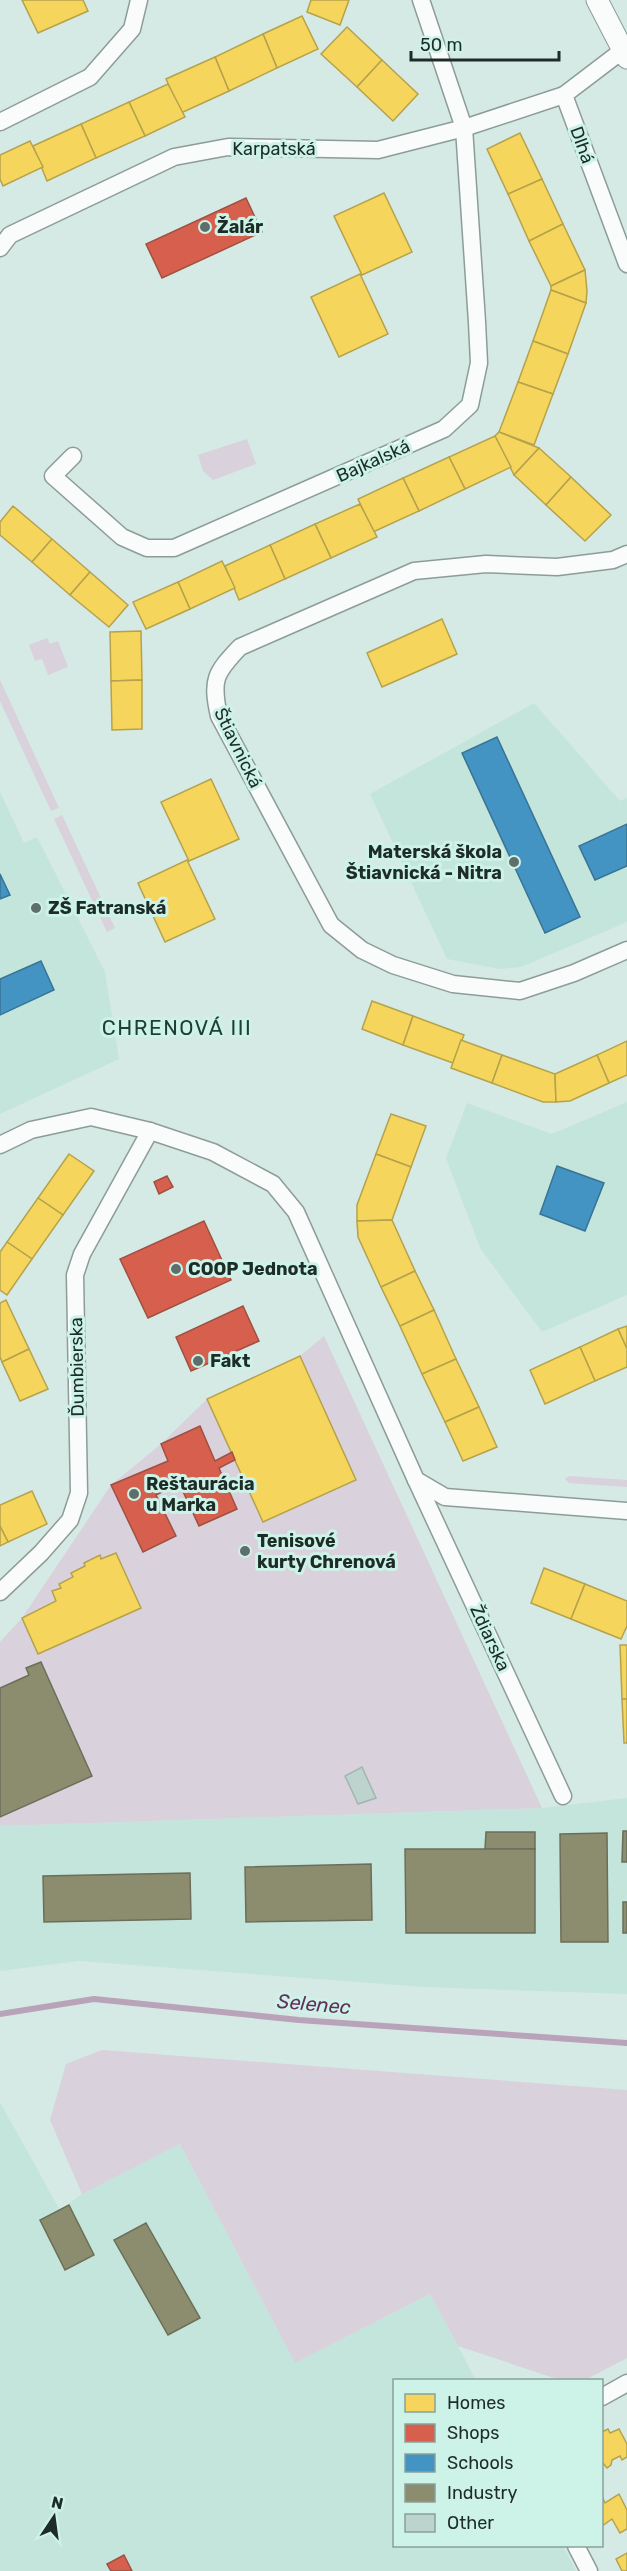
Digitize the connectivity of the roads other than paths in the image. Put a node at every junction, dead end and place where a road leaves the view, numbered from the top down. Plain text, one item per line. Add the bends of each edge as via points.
1 (139, 0) edge
2 (421, 0) edge
3 (597, 0) edge
4 (625, 54) edge
5 (564, 95) junction
6 (0, 122) edge
7 (464, 128) junction
8 (0, 248) edge
9 (627, 264) edge
10 (73, 456) dead end
11 (627, 554) edge
12 (627, 950) edge
13 (150, 1131) junction
14 (0, 1145) edge
15 (416, 1480) junction
16 (627, 1511) edge
17 (0, 1592) edge
18 (563, 1796) dead end
19 (627, 2384) edge
20 (603, 2396) edge
21 (577, 2547) edge
22 (589, 2571) edge

1 - 6 street via 132,29 90,77
2 - 7 street
3 - 4 street
4 - 5 street
5 - 7 street, Karpatská
5 - 9 street, Dlhá
7 - 8 street, Karpatská via 378,150 228,147 174,157 10,235
7 - 10 street, Bajkalská via 479,363 470,405 444,429 174,548 147,548 122,537 53,476
11 - 12 street, Štiavnická via 613,560 557,567 486,564 414,571 240,647 220,668 214,691 219,716 331,925 362,950 393,965 453,984 520,991 574,974
13 - 14 street via 91,1117 32,1130
13 - 15 street, Ždiarska via 213,1152 273,1184 296,1212
13 - 17 street, Ďumbierska via 82,1254 75,1275 79,1493 70,1520
15 - 16 street via 445,1497
15 - 18 street, Ždiarska
19 - 20 street
21 - 22 street

